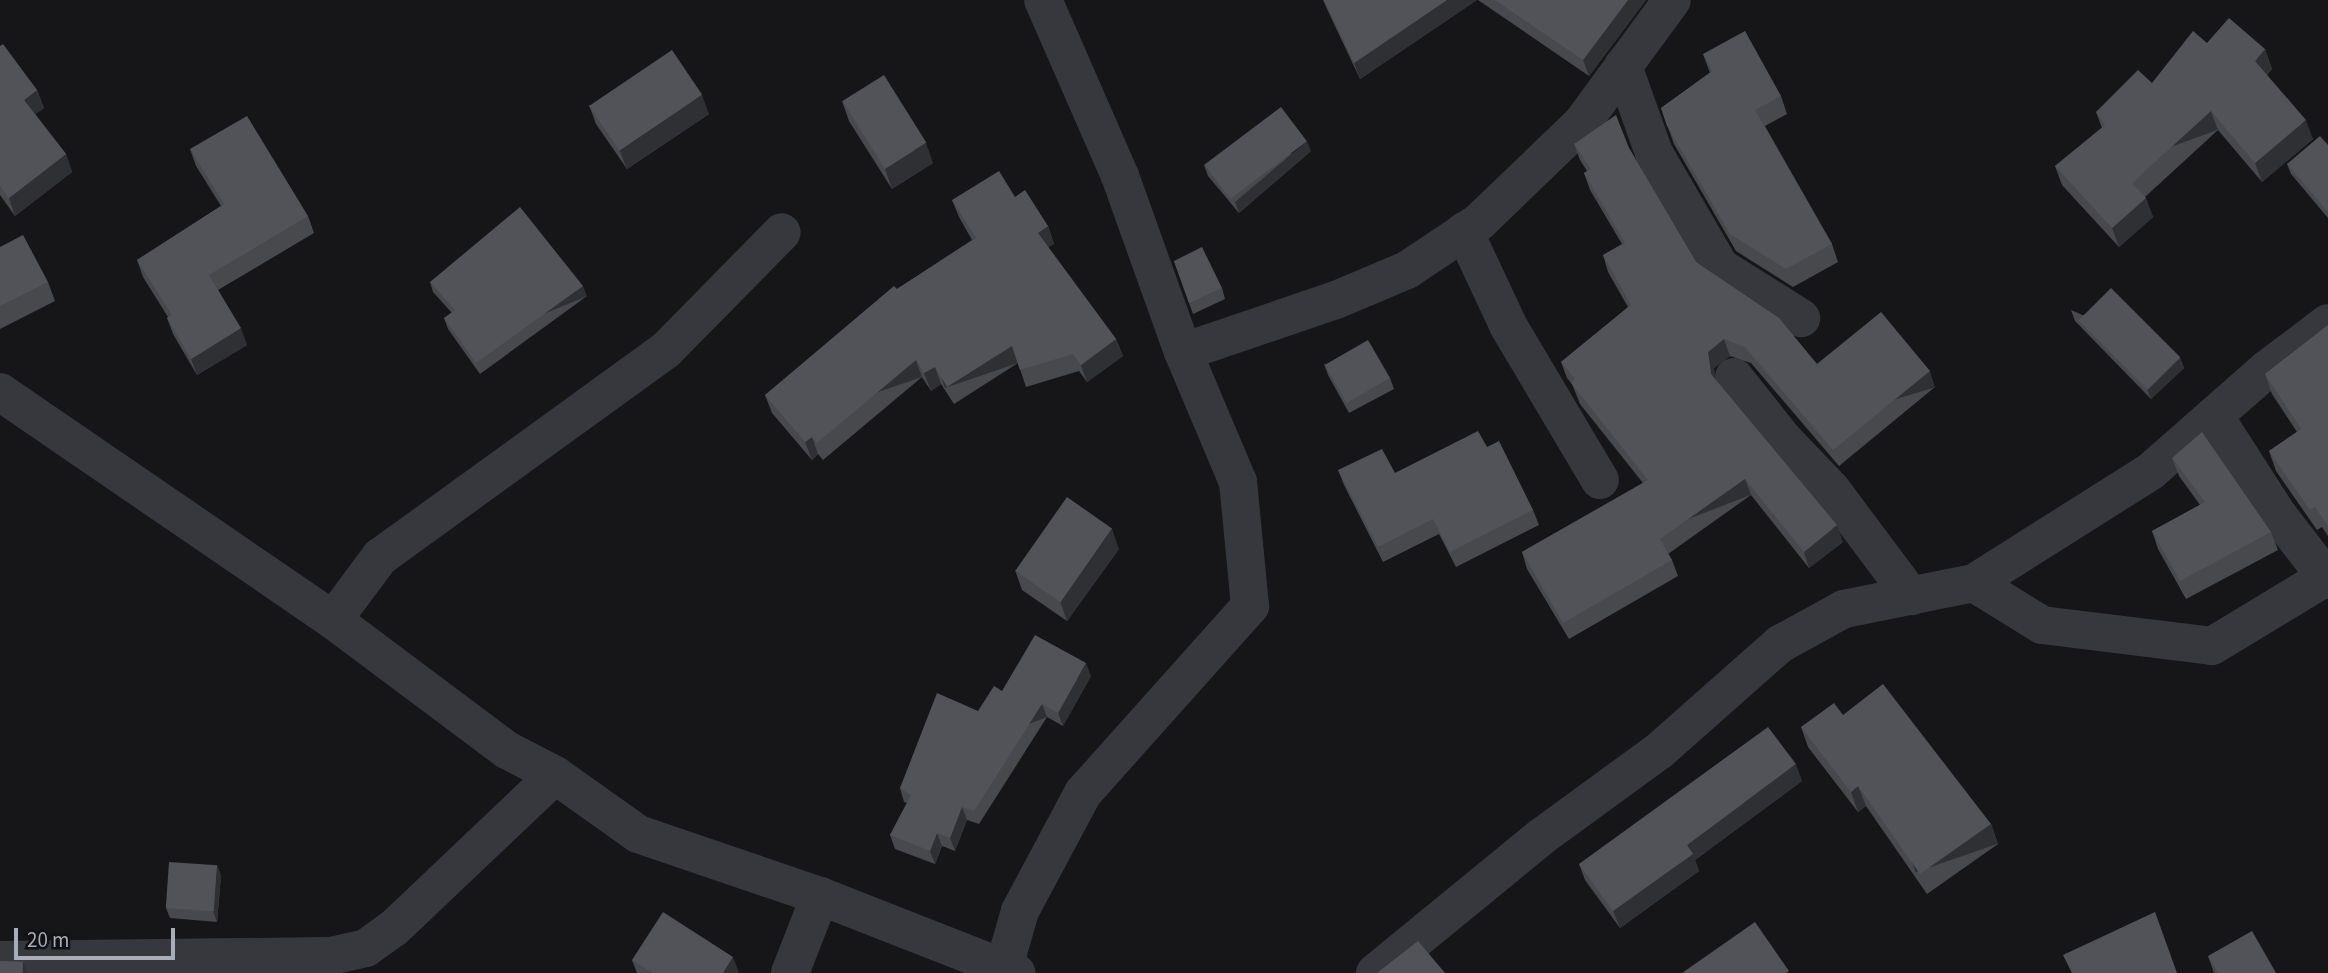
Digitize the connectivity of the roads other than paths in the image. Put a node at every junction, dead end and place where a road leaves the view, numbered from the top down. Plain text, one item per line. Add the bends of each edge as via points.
1 (1043, 0) edge
2 (1672, 0) edge
3 (1623, 66) junction
4 (1464, 230) junction
5 (782, 232) dead end
6 (1801, 318) dead end
7 (2328, 323) edge
8 (1183, 352) junction
9 (1734, 377) dead end
10 (0, 392) edge
11 (2215, 417) junction
12 (1600, 480) dead end
13 (2327, 579) edge
14 (1973, 583) junction
15 (1911, 596) junction
16 (333, 620) junction
17 (555, 775) junction
18 (820, 896) junction
19 (0, 960) edge
20 (1010, 970) edge
21 (790, 973) edge
22 (1375, 973) edge

1 - 8 street via 1120,176
2 - 3 street
3 - 4 street via 1582,123 1528,178
3 - 6 street via 1654,153 1720,267
4 - 8 street via 1407,270
4 - 12 street via 1509,327
5 - 16 street via 666,350 380,557
7 - 11 street
8 - 20 street via 1238,482 1250,606 1083,793 1020,911
9 - 15 street via 1784,440 1832,489
10 - 16 street
11 - 13 street via 2278,515
11 - 14 street via 2151,471
13 - 14 street via 2212,646 2042,625
14 - 15 street
15 - 22 street via 1844,609 1780,644 1658,751 1541,837
16 - 17 street via 507,750
17 - 18 street via 638,834
17 - 19 street via 394,928 366,948 331,956
18 - 20 street
18 - 21 street

